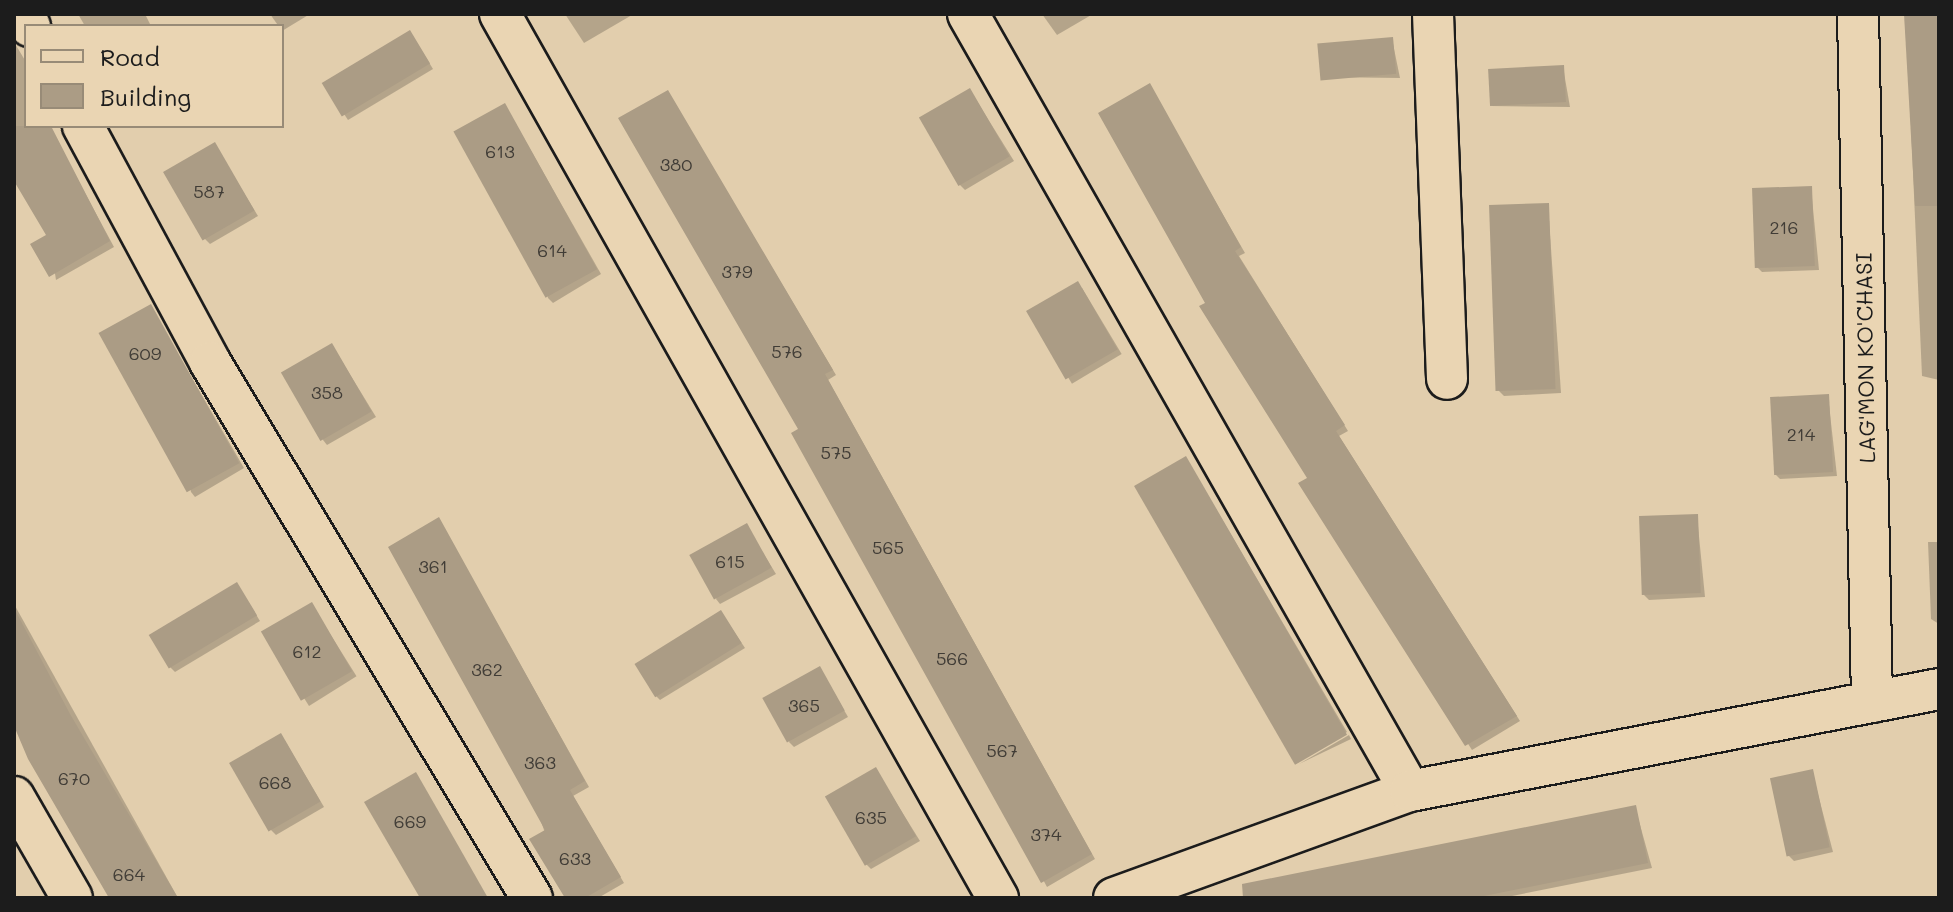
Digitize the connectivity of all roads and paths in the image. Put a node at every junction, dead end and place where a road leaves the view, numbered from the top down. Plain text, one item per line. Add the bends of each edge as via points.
1 (500, 14) edge
2 (968, 14) edge
3 (1433, 14) edge
4 (1858, 14) edge
5 (84, 128) edge
6 (1447, 379) dead end
7 (1939, 689) edge
8 (1872, 702) junction
9 (1410, 791) junction
10 (14, 797) edge
11 (72, 898) edge
12 (532, 898) edge
13 (998, 898) edge
14 (1114, 898) edge

1 - 13 street
2 - 9 street
3 - 6 street
4 - 8 street, LAG'MON KO'CHASI
5 - 12 street via 210,362
7 - 8 street
8 - 9 street
9 - 14 street
10 - 11 street

